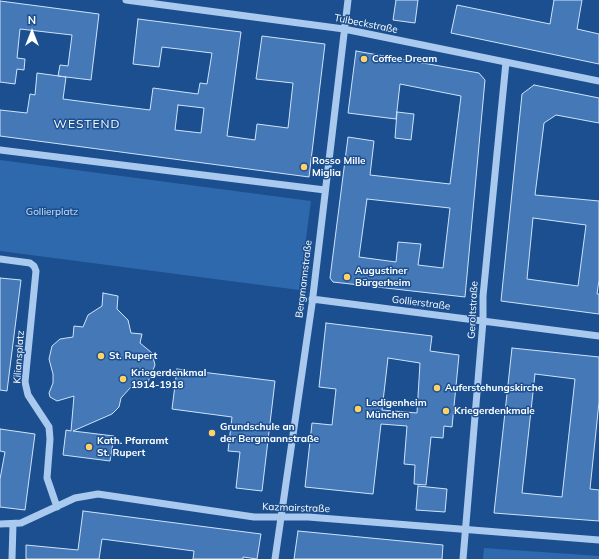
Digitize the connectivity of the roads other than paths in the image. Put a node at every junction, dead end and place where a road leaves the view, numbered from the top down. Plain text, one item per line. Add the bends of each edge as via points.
1 (126, 0) edge
2 (348, 0) edge
3 (344, 29) junction
4 (506, 62) junction
5 (599, 81) edge
6 (0, 150) edge
7 (325, 190) junction
8 (0, 259) edge
9 (312, 298) junction
10 (483, 321) junction
11 (599, 336) edge
12 (57, 507) junction
13 (280, 517) junction
14 (0, 524) edge
15 (13, 524) junction
16 (465, 530) junction
17 (599, 540) edge
18 (12, 559) edge
19 (275, 559) edge
20 (463, 559) edge

1 - 3 street, Tulbeckstraße
2 - 3 street, Bergmannstraße
3 - 4 street, Tulbeckstraße
3 - 7 street, Bergmannstraße
4 - 5 street, Tulbeckstraße
4 - 10 street, Geroltstraße via 483,296
6 - 7 street
7 - 9 street, Bergmannstraße
8 - 12 street, Kiliansplatz via 30,263 36,272 26,382 28,395 49,427 47,482
9 - 10 street, Gollierstraße
9 - 13 street, Bergmannstraße
10 - 11 street, Gollierstraße
10 - 16 street, Geroltstraße
12 - 13 street, Kazmairstraße via 75,498 98,494 254,517
12 - 15 street, Kazmairstraße via 27,521
13 - 16 street, Kazmairstraße
13 - 19 street, Bergmannstraße
14 - 15 street, Kazmairstraße
15 - 18 street
16 - 17 street, Kazmairstraße
16 - 20 street, Geroltstraße

